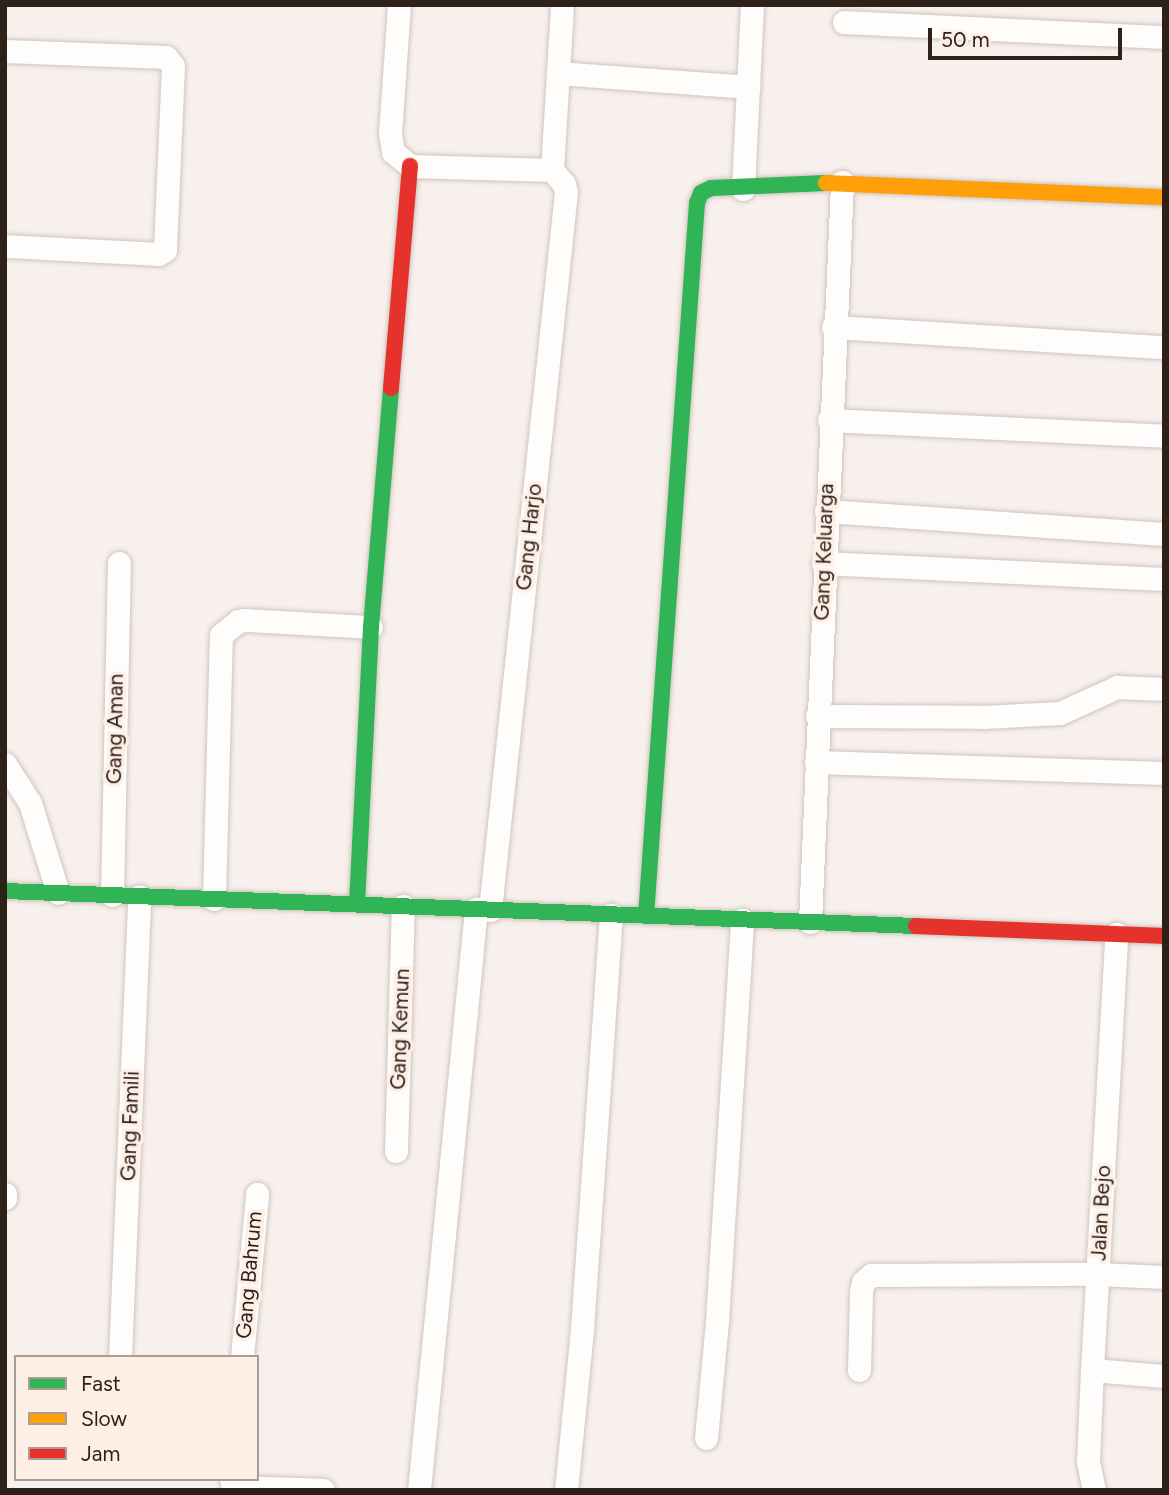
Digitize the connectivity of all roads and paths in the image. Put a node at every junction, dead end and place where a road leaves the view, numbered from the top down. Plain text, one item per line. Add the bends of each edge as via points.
1 (399, 5) edge
2 (562, 5) edge
3 (752, 5) edge
4 (844, 22) dead end
5 (1164, 37) edge
6 (5, 51) edge
7 (558, 73) junction
8 (748, 87) junction
9 (410, 166) junction
10 (552, 170) junction
11 (842, 182) junction
12 (743, 189) junction
13 (1164, 197) edge
14 (5, 246) edge
15 (833, 327) junction
16 (1164, 347) edge
17 (829, 420) junction
18 (1164, 436) edge
19 (826, 511) junction
20 (1164, 534) edge
21 (119, 563) dead end
22 (823, 563) junction
23 (1164, 579) edge
24 (371, 627) junction
25 (1164, 689) edge
26 (817, 716) junction
27 (816, 762) junction
28 (5, 764) edge
29 (1164, 773) edge
30 (5, 891) edge
31 (58, 893) junction
32 (112, 895) junction
33 (139, 896) junction
34 (214, 899) junction
35 (356, 904) junction
36 (403, 906) junction
37 (483, 909) junction
38 (611, 915) junction
39 (646, 916) junction
40 (742, 920) junction
41 (810, 922) junction
42 (1116, 934) junction
43 (1164, 936) edge
44 (396, 1151) dead end
45 (257, 1194) dead end
46 (1098, 1274) junction
47 (1164, 1277) edge
48 (120, 1355) edge
49 (242, 1355) edge
50 (859, 1370) dead end
51 (1092, 1370) junction
52 (1164, 1376) edge
53 (706, 1438) dead end
54 (232, 1481) edge
55 (297, 1489) edge
56 (323, 1490) edge
57 (419, 1490) edge
58 (566, 1490) edge
59 (1094, 1490) edge

1 - 9 street via 391,144 393,152
2 - 7 street
3 - 8 street
4 - 5 street
6 - 14 street via 166,57 173,66 165,250 158,254
7 - 8 street
7 - 10 street
8 - 12 street
9 - 10 street
9 - 24 street
10 - 37 street, Gang Harjo via 566,192
11 - 12 street
11 - 13 street
11 - 15 street, Gang Keluarga
12 - 39 street via 711,188 701,193 697,203
15 - 16 street
15 - 17 street, Gang Keluarga
17 - 18 street
17 - 19 street, Gang Keluarga
19 - 20 street
19 - 22 street, Gang Keluarga
21 - 32 street, Gang Aman
22 - 23 street
22 - 26 street, Gang Keluarga
24 - 34 street via 246,620 221,635
24 - 35 street
25 - 26 street via 1117,687 1060,713
26 - 27 street, Gang Keluarga
27 - 29 street
27 - 41 street, Gang Keluarga
28 - 31 street via 30,803
30 - 31 street
31 - 32 street
32 - 33 street
33 - 34 street
33 - 48 street, Gang Famili
34 - 35 street
35 - 36 street
36 - 37 street
36 - 44 street, Gang Kemun
37 - 38 street
37 - 57 street, Gang Harjo
38 - 39 street
38 - 58 street
39 - 40 street
40 - 41 street
40 - 53 street
41 - 42 street
42 - 43 street
42 - 46 street, Jalan Bejo
45 - 49 street, Gang Bahrum
46 - 47 street
46 - 50 street via 872,1275 863,1282 861,1292
46 - 51 street, Jalan Bejo
51 - 52 street
51 - 59 street, Jalan Bejo via 1088,1461
54 - 55 street via 233,1487
55 - 56 street

